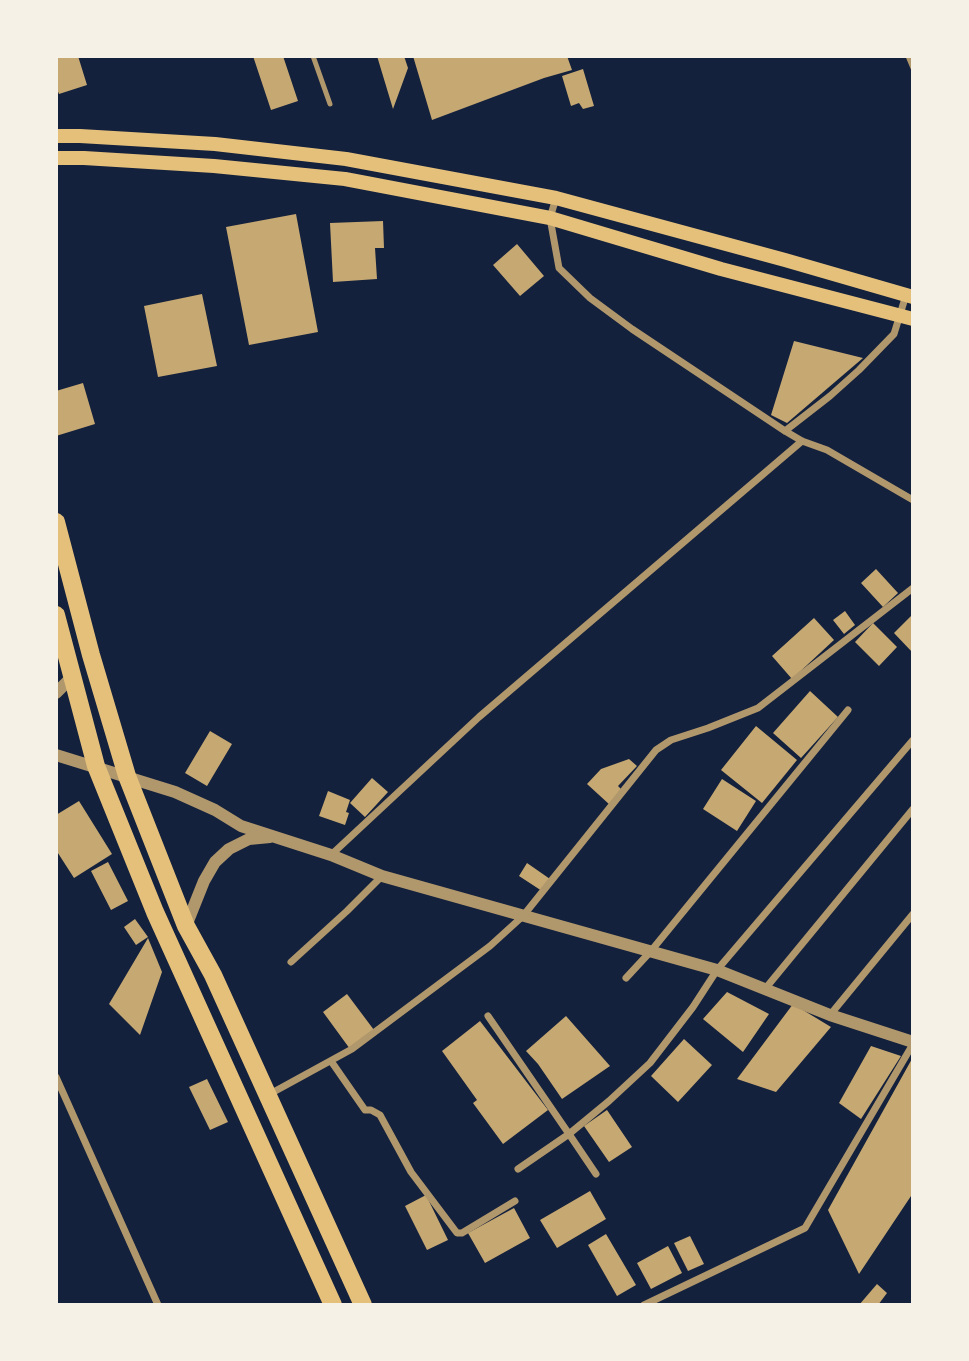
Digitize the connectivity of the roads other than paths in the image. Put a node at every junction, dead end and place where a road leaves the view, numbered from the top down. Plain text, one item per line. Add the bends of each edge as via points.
1 (313, 56) edge
2 (908, 56) edge
3 (913, 68) edge
4 (330, 104) dead end
5 (56, 136) edge
6 (56, 158) edge
7 (556, 198) junction
8 (550, 218) junction
9 (910, 296) edge
10 (906, 318) edge
11 (785, 431) junction
12 (802, 441) junction
13 (913, 500) edge
14 (56, 522) edge
15 (913, 588) edge
16 (56, 615) edge
17 (72, 677) junction
18 (56, 692) edge
19 (848, 710) dead end
20 (913, 740) edge
21 (56, 755) edge
22 (96, 766) junction
23 (127, 776) junction
24 (913, 809) edge
25 (274, 837) junction
26 (331, 855) junction
27 (382, 876) junction
28 (913, 914) edge
29 (523, 916) junction
30 (186, 926) junction
31 (651, 951) junction
32 (291, 962) dead end
33 (717, 970) junction
34 (626, 978) dead end
35 (764, 990) junction
36 (488, 1016) dead end
37 (830, 1016) junction
38 (913, 1043) edge
39 (331, 1061) junction
40 (56, 1077) edge
41 (267, 1095) junction
42 (569, 1134) junction
43 (518, 1169) dead end
44 (596, 1174) dead end
45 (516, 1201) dead end
46 (158, 1305) edge
47 (332, 1305) edge
48 (363, 1305) edge
49 (643, 1305) edge

1 - 4 lane
2 - 3 lane
5 - 7 main road via 215,144 346,159
6 - 8 main road via 345,179
7 - 8 street
7 - 9 main road
8 - 10 main road
8 - 11 street via 561,272 632,329
9 - 10 street
10 - 11 street via 859,370
11 - 12 street
12 - 13 street via 827,450
12 - 26 street via 479,717
14 - 23 highway
15 - 29 street via 758,708 671,740 656,750
16 - 17 highway
17 - 18 street
17 - 22 highway
19 - 31 street
20 - 33 street
21 - 22 street
22 - 23 street
22 - 47 highway via 155,912
23 - 25 street via 175,792
23 - 30 highway
24 - 35 street
25 - 26 street
25 - 30 street via 249,839 215,862
26 - 27 street
27 - 29 street
27 - 32 street
28 - 37 street
29 - 31 street
29 - 39 street via 479,954
30 - 41 highway
31 - 33 street
31 - 34 street
33 - 35 street
33 - 42 street via 650,1063
35 - 37 street
36 - 42 street
37 - 38 street
38 - 49 street via 804,1228
39 - 41 street
39 - 45 street via 365,1110 380,1115 411,1172 457,1233
40 - 46 street
41 - 48 highway
42 - 43 street
42 - 44 street

